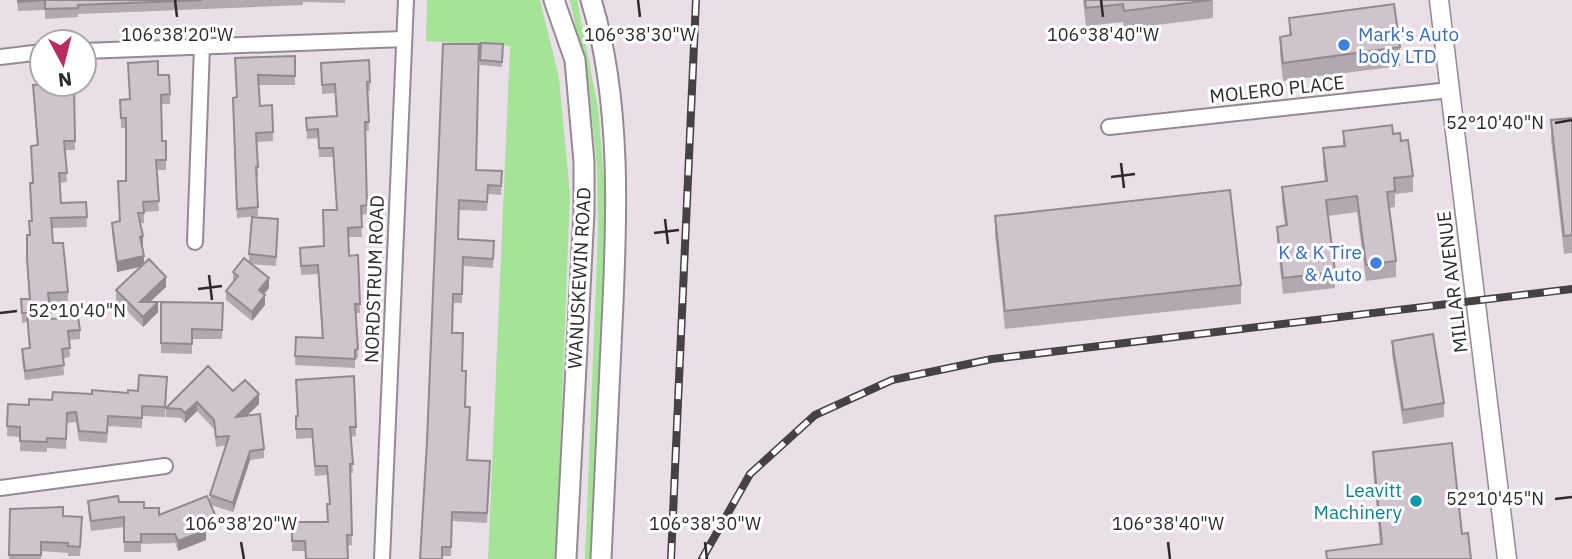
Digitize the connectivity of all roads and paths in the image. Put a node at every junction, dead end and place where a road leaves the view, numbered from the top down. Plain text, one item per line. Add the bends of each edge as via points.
1 (406, 0) edge
2 (554, 0) edge
3 (591, 0) edge
4 (1440, 0) edge
5 (404, 39) junction
6 (202, 47) junction
7 (98, 51) edge
8 (28, 54) edge
9 (0, 57) edge
10 (1450, 90) junction
11 (1109, 127) dead end
12 (195, 242) dead end
13 (165, 466) dead end
14 (0, 488) edge
15 (382, 559) edge
16 (566, 559) edge
17 (601, 559) edge
18 (1507, 559) edge

1 - 5 street, NORDSTRUM ROAD
2 - 16 main road, WANUSKEWIN ROAD via 575,60 584,162
3 - 17 main road, WANUSKEWIN ROAD via 614,144 616,224
4 - 10 street, MILLAR AVENUE
5 - 6 street
5 - 15 street, NORDSTRUM ROAD
6 - 7 street
6 - 12 street
8 - 9 street
10 - 11 street, MOLERO PLACE
10 - 18 street, MILLAR AVENUE
13 - 14 street

